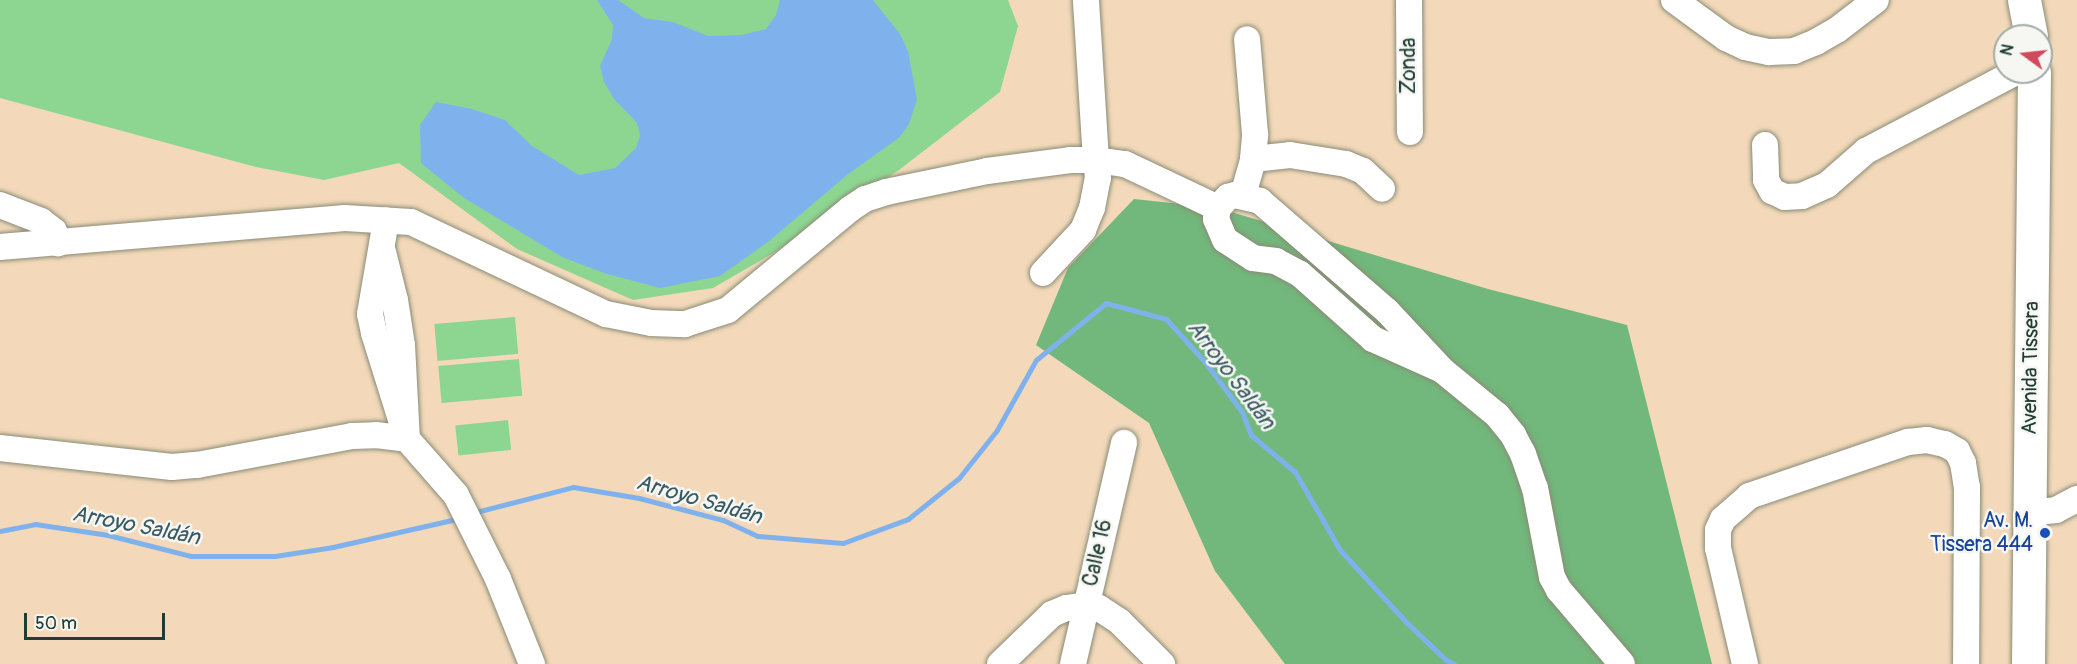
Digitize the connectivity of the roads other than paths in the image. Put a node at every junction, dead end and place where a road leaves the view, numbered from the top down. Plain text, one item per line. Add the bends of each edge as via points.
1 (1086, 0) edge
2 (1409, 0) edge
3 (1674, 0) edge
4 (1876, 0) edge
5 (2024, 0) edge
6 (2029, 24) edge
7 (1247, 39) dead end
8 (1993, 84) edge
9 (2034, 84) edge
10 (1410, 132) dead end
11 (1765, 145) dead end
12 (1253, 159) junction
13 (1096, 160) junction
14 (1382, 189) dead end
15 (1243, 195) junction
16 (0, 205) edge
17 (1218, 208) junction
18 (386, 220) junction
19 (1297, 231) junction
20 (58, 243) junction
21 (0, 247) edge
22 (1276, 261) junction
23 (1043, 273) dead end
24 (1442, 370) junction
25 (407, 439) junction
26 (1124, 443) dead end
27 (0, 448) edge
28 (2077, 499) edge
29 (2028, 513) junction
30 (1087, 605) junction
31 (532, 664) edge
32 (1000, 664) edge
33 (1072, 664) edge
34 (1162, 664) edge
35 (1622, 664) edge
36 (1745, 664) edge
37 (1966, 664) edge
38 (2028, 664) edge

1 - 13 street
2 - 10 street, Zonda
3 - 4 street via 1726,38 1769,52 1794,51 1816,42
5 - 6 main road
7 - 12 street via 1256,134
8 - 11 street via 1866,151 1827,185 1802,196 1785,198 1772,191 1766,180
9 - 29 main road, Avenida Tissera
12 - 14 street via 1290,155 1346,164 1363,171
12 - 15 street
13 - 17 street via 1125,164
13 - 18 street via 987,171 865,200 850,208 728,310 685,324 651,324 606,314 425,227
13 - 23 street via 1098,178 1083,230
15 - 17 street via 1228,197
15 - 19 street via 1260,201
16 - 20 street via 41,221 54,231
17 - 22 street via 1216,219 1225,240 1253,258
18 - 20 street via 345,218
18 - 25 street via 370,314
19 - 22 street via 1293,249
19 - 24 street via 1388,311
20 - 21 street
22 - 24 street via 1300,274 1372,339
24 - 35 street via 1497,415 1513,435 1535,488 1552,577
25 - 27 street via 352,436 172,467
25 - 31 street via 456,495 479,538
26 - 30 street, Calle 16
28 - 29 street via 2056,510
29 - 38 main road, Avenida Tissera
30 - 32 street via 1052,614
30 - 33 street, Calle 16
30 - 34 street via 1119,621
36 - 37 street via 1718,548 1718,530 1723,519 1749,496 1908,442 1927,440 1957,451 1963,463 1967,487

